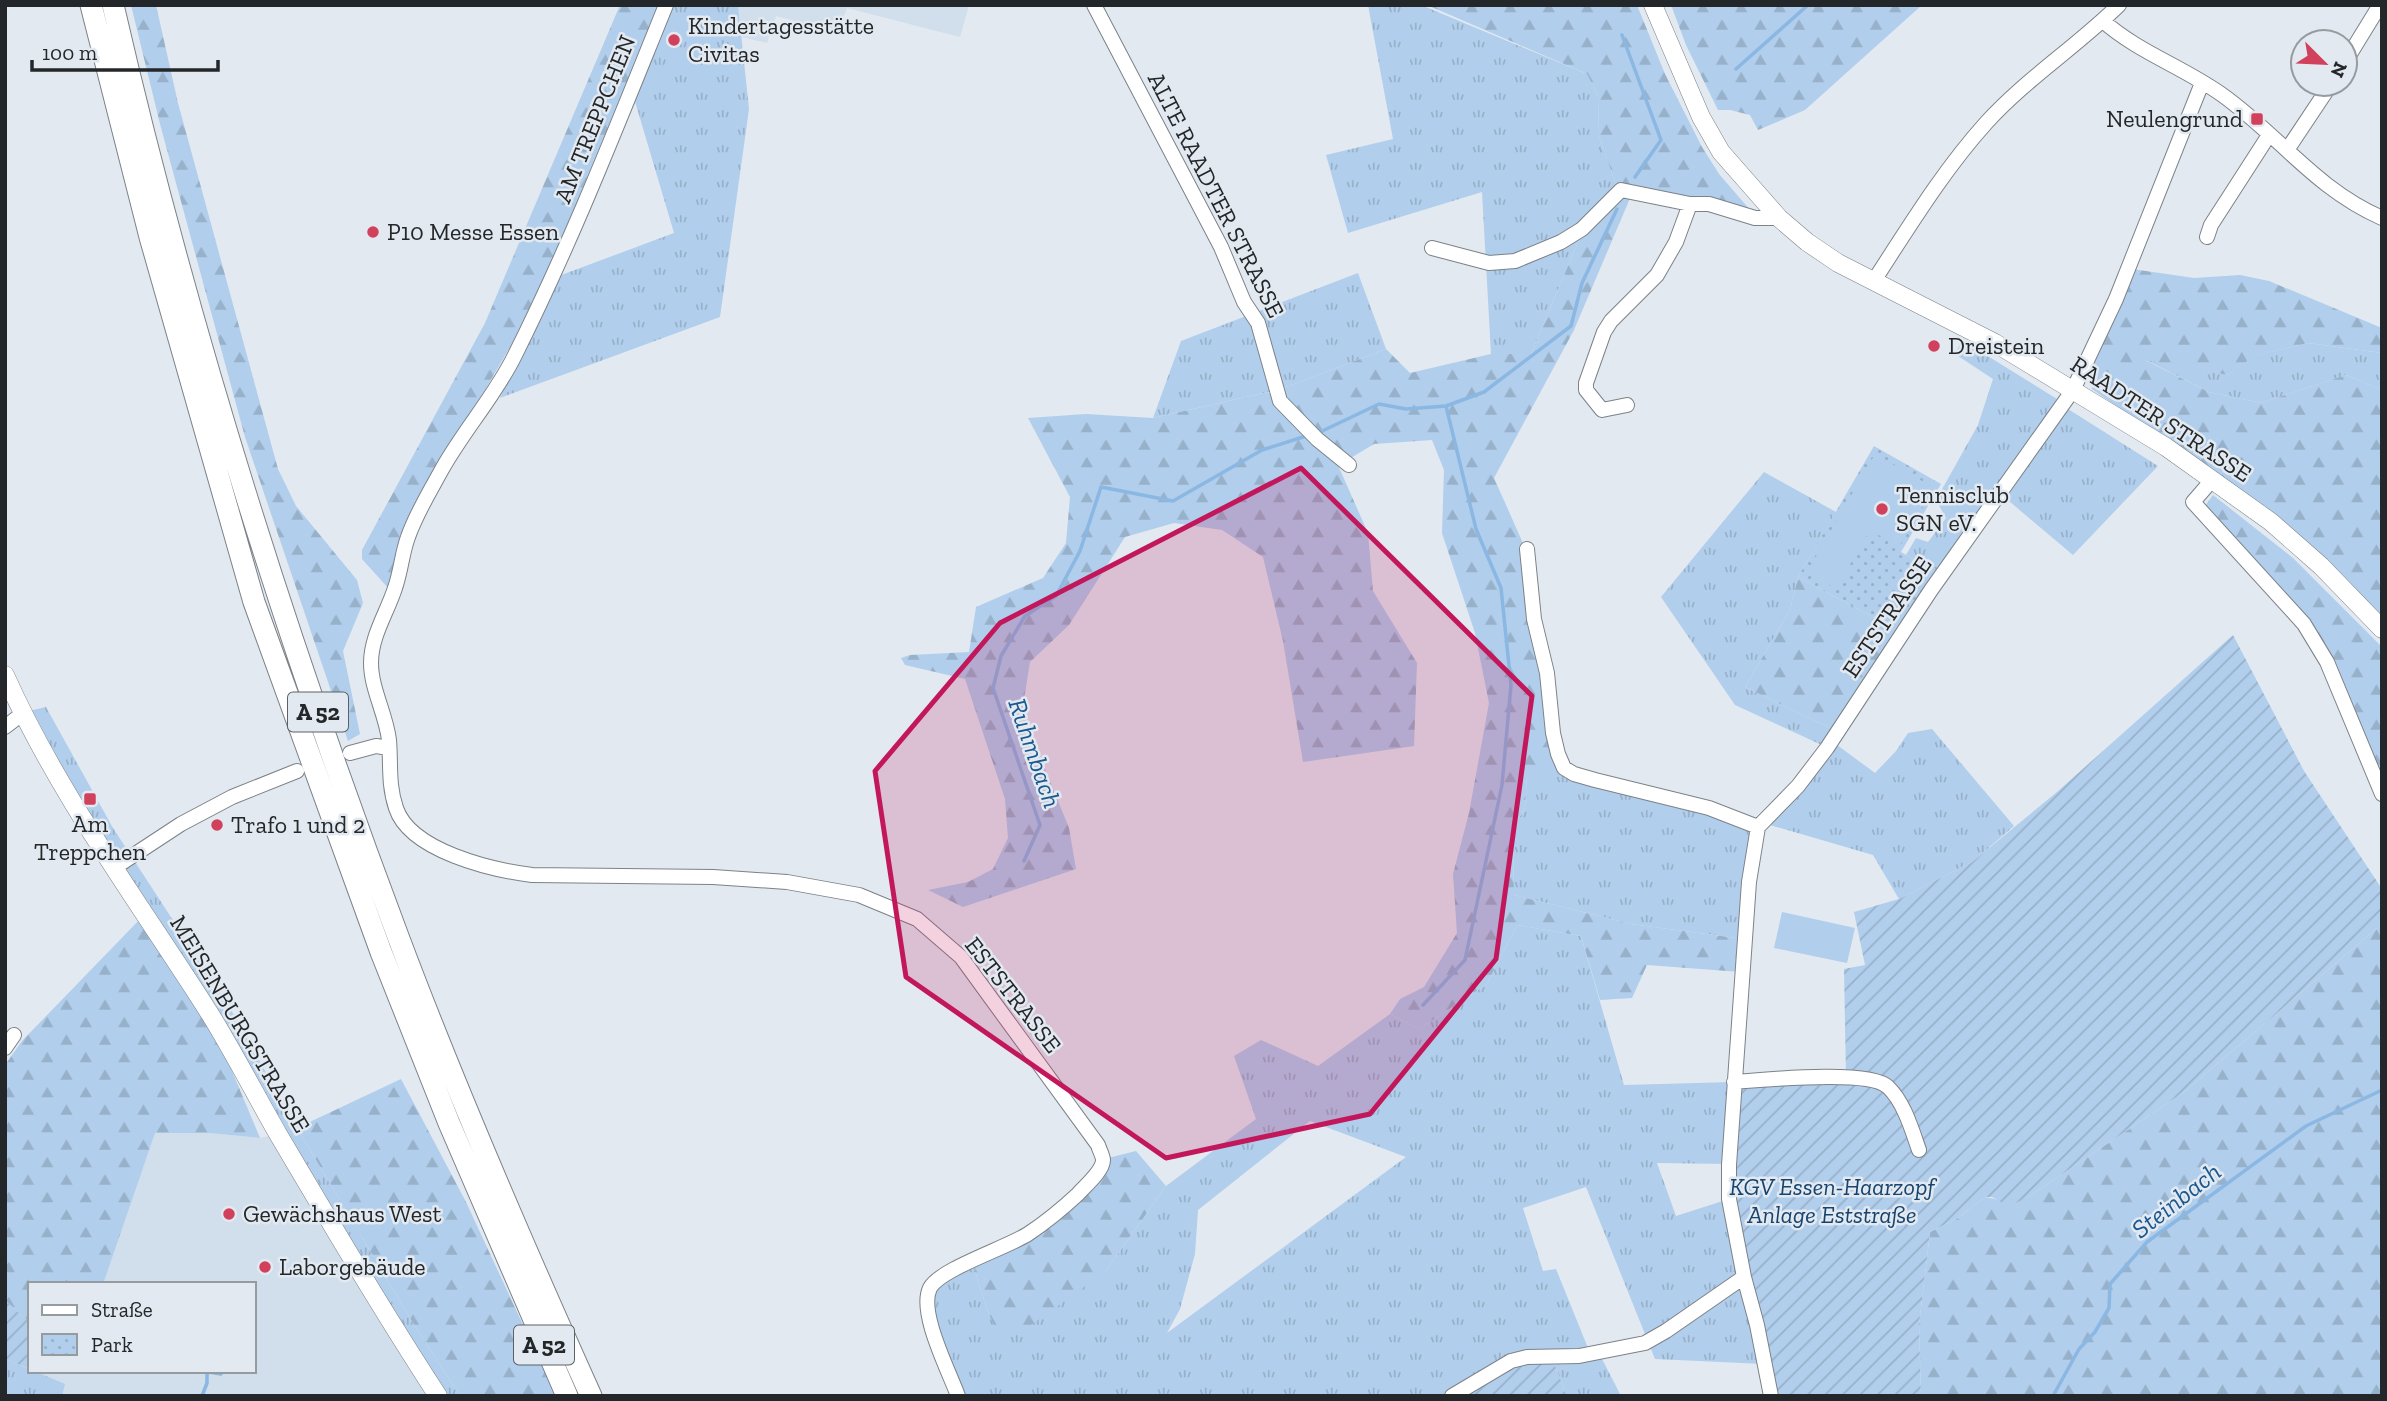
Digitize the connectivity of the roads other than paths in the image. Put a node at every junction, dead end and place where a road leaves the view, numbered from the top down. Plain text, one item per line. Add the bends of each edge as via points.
1 (91, 5) edge
2 (113, 5) edge
3 (666, 5) edge
4 (1094, 5) edge
5 (1653, 5) edge
6 (2119, 5) edge
7 (2380, 5) edge
8 (2103, 20) junction
9 (2359, 39) edge
10 (2202, 83) junction
11 (2322, 98) edge
12 (2269, 135) junction
13 (2287, 150) junction
14 (1690, 204) junction
15 (1779, 218) junction
16 (2382, 218) edge
17 (2207, 237) dead end
18 (1432, 248) dead end
19 (1873, 282) junction
20 (2073, 390) junction
21 (1627, 405) dead end
22 (1349, 465) dead end
23 (2213, 480) junction
24 (1527, 549) dead end
25 (2382, 629) edge
26 (5, 675) edge
27 (22, 714) junction
28 (5, 727) edge
29 (389, 748) junction
30 (350, 753) dead end
31 (297, 771) dead end
32 (2382, 794) edge
33 (1758, 827) junction
34 (114, 868) junction
35 (14, 1035) dead end
36 (5, 1048) edge
37 (1734, 1082) junction
38 (1919, 1150) dead end
39 (1744, 1277) junction
40 (438, 1396) edge
41 (567, 1396) edge
42 (591, 1396) edge
43 (958, 1396) edge
44 (1452, 1396) edge
45 (1771, 1396) edge

1 - 41 highway, A 52 via 150,237 254,602 391,976
2 - 42 highway, A 52 via 208,369 329,747 464,1102
3 - 29 street, AM TREPPCHEN via 582,212 514,358 442,469 408,537 396,587 372,648 372,679
4 - 22 street, ALTE RAADTER STRASSE via 1258,323 1280,401
5 - 15 main road, RAADTER STRASSE via 1721,152
6 - 8 street
7 - 9 street
8 - 10 street via 2119,35
8 - 19 street via 2035,75 1987,122 1941,177
10 - 12 street
10 - 20 street, ESTSTRASSE via 2116,299
11 - 13 street
12 - 13 street
12 - 17 street
13 - 16 street via 2325,186
14 - 15 street via 1709,204 1755,218
14 - 18 street via 1621,190 1582,229 1515,261 1489,263
14 - 21 street via 1657,275 1604,332 1586,383 1586,390 1602,410
15 - 19 main road, RAADTER STRASSE via 1807,242
19 - 20 main road, RAADTER STRASSE via 1995,343
20 - 23 main road, RAADTER STRASSE
20 - 33 street, ESTSTRASSE via 1931,590 1827,748
23 - 25 main road, RAADTER STRASSE via 2321,566
23 - 32 street via 2193,502 2304,624 2327,662
24 - 33 street via 1553,733 1564,768 1709,808
26 - 27 main road, MEISENBURGSTRASSE
27 - 28 street
27 - 34 main road, MEISENBURGSTRASSE
29 - 30 street via 376,746
29 - 43 street, ESTSTRASSE via 389,782 402,822 429,844 454,855 532,876 713,877 787,882 859,895 917,919 961,957 1104,1159 1088,1184 1058,1213 1026,1235 941,1276 930,1289 929,1320
31 - 34 street via 222,802
33 - 37 street via 1749,882
34 - 40 main road, MEISENBURGSTRASSE via 212,1017
35 - 36 street
37 - 38 street via 1877,1080 1895,1095
37 - 39 street via 1729,1199
39 - 44 street via 1645,1343 1579,1356 1511,1361
39 - 45 street

